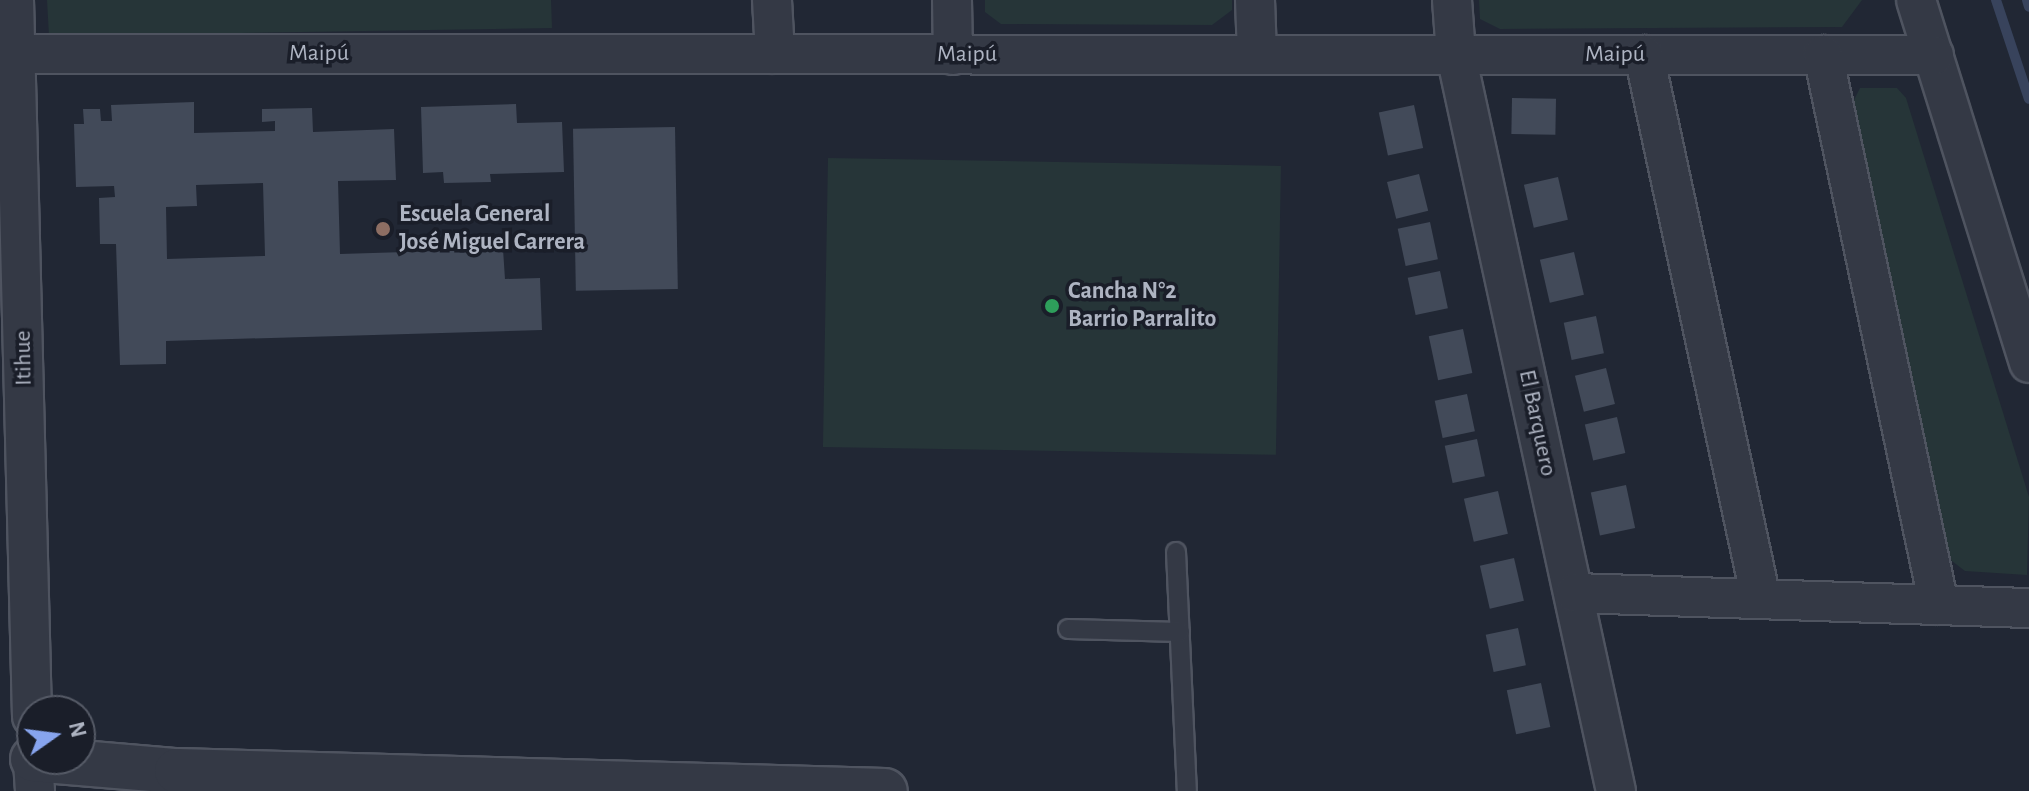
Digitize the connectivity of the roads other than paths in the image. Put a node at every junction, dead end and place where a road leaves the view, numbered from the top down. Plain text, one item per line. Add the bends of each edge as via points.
1 (14, 0) edge
2 (772, 0) edge
3 (952, 0) edge
4 (1255, 0) edge
5 (1452, 0) edge
6 (1916, 0) edge
7 (8, 54) edge
8 (775, 54) junction
9 (1257, 54) junction
10 (953, 55) junction
11 (1456, 55) junction
12 (1644, 55) junction
13 (1823, 55) junction
14 (1934, 55) junction
15 (2029, 363) edge
16 (1176, 552) dead end
17 (1575, 593) junction
18 (1761, 599) junction
19 (1939, 605) junction
20 (2029, 608) edge
21 (1068, 629) dead end
22 (1180, 632) junction
23 (31, 695) edge
24 (96, 764) edge
25 (556, 788) edge
26 (885, 791) edge
27 (1187, 791) edge
28 (1616, 791) edge

1 - 7 street, Itihue
2 - 8 street
3 - 10 street
4 - 9 street
5 - 11 street, El Barquero
6 - 14 street
7 - 8 street, Maipú
7 - 23 street, Itihue
8 - 10 street, Maipú
9 - 10 street, Maipú
9 - 11 street, Maipú
11 - 12 street, Maipú
11 - 17 street, El Barquero
12 - 13 street, Maipú
12 - 18 street
13 - 14 street, Maipú
13 - 19 street
14 - 15 street
16 - 22 lane
17 - 18 street
17 - 28 street, El Barquero
18 - 19 street
19 - 20 street
21 - 22 lane
22 - 27 lane
24 - 25 street
25 - 26 street

